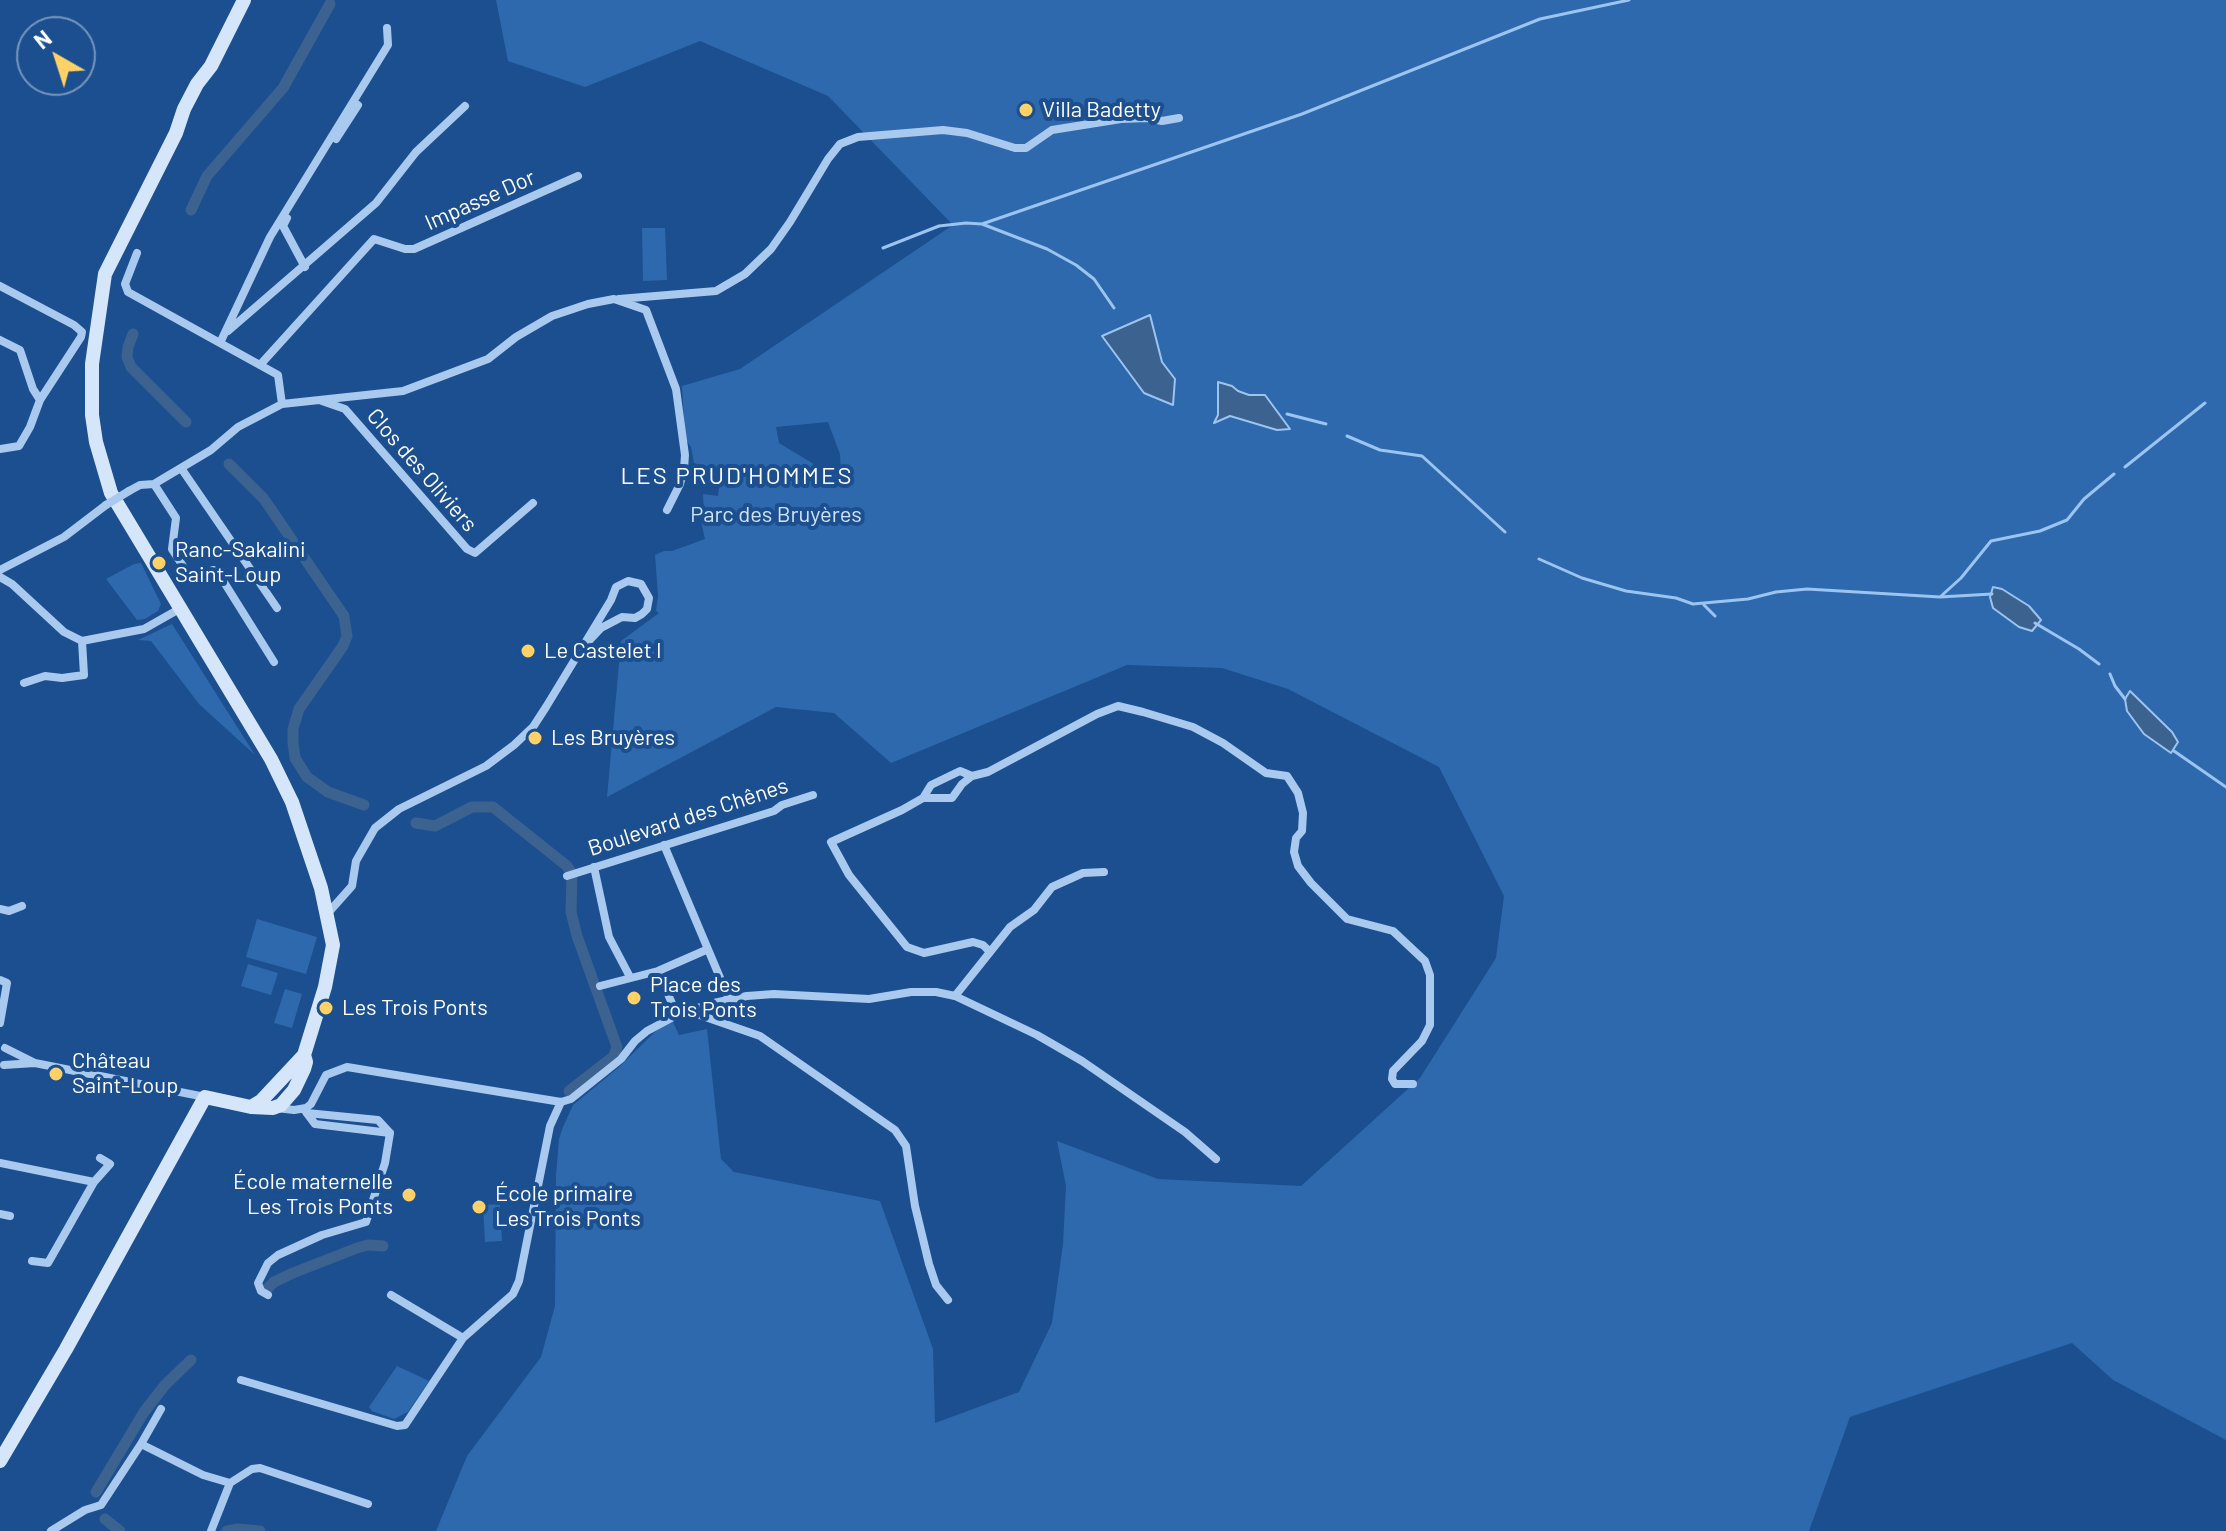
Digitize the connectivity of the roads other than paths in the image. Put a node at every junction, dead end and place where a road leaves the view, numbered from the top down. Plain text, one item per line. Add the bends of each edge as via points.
1 (244, 0) edge
2 (387, 28) dead end
3 (358, 105) dead end
4 (465, 106) dead end
5 (1179, 118) dead end
6 (578, 176) dead end
7 (137, 253) dead end
8 (305, 267) junction
9 (0, 286) edge
10 (614, 299) junction
11 (222, 339) junction
12 (0, 340) edge
13 (260, 365) junction
14 (40, 400) junction
15 (317, 400) junction
16 (282, 404) junction
17 (0, 449) edge
18 (181, 468) junction
19 (154, 484) junction
20 (533, 503) dead end
21 (667, 510) dead end
22 (0, 570) edge
23 (0, 577) edge
24 (611, 600) junction
25 (277, 608) dead end
26 (177, 610) junction
27 (622, 617) junction
28 (82, 641) junction
29 (584, 646) junction
30 (274, 662) dead end
31 (24, 683) dead end
32 (972, 776) junction
33 (813, 795) dead end
34 (923, 798) junction
35 (664, 845) junction
36 (594, 867) junction
37 (1104, 872) dead end
38 (570, 874) dead end
39 (352, 886) junction
40 (323, 896) junction
41 (22, 906) dead end
42 (0, 909) edge
43 (328, 913) junction
44 (706, 950) junction
45 (990, 952) junction
46 (658, 971) junction
47 (630, 977) junction
48 (0, 980) edge
49 (600, 986) dead end
50 (955, 996) junction
51 (729, 999) junction
52 (688, 1011) junction
53 (677, 1015) junction
54 (0, 1023) edge
55 (3, 1046) edge
56 (304, 1055) junction
57 (35, 1063) junction
58 (2, 1066) edge
59 (1413, 1084) dead end
60 (205, 1097) junction
61 (561, 1102) junction
62 (251, 1107) junction
63 (273, 1108) junction
64 (306, 1110) junction
65 (100, 1158) dead end
66 (1216, 1159) dead end
67 (0, 1163) edge
68 (94, 1182) junction
69 (32, 1261) dead end
70 (268, 1295) dead end
71 (391, 1295) dead end
72 (948, 1300) dead end
73 (463, 1338) junction
74 (241, 1380) dead end
75 (161, 1409) dead end
76 (141, 1444) junction
77 (0, 1461) edge
78 (230, 1483) junction
79 (368, 1504) dead end
80 (51, 1531) edge
81 (211, 1531) edge

1 - 26 street via 114,253 103,287 92,364 92,415 111,493
2 - 11 street via 388,45 282,217
3 - 8 street via 283,226
4 - 8 street via 416,152 376,203
5 - 10 street via 1121,119 1052,130 1026,148 943,130 858,137 834,151 771,249 745,274 716,291
6 - 13 street, Impasse Dor via 414,249 374,239
7 - 11 street via 125,284 128,292
8 - 11 street
9 - 14 street via 82,332
10 - 15 street via 552,316 488,359 403,391
10 - 21 street via 646,310 678,396 684,469
11 - 13 street
12 - 14 street via 20,350
13 - 16 street via 278,375
14 - 17 street via 19,446
15 - 16 street
15 - 20 street, Clos des Oliviers via 345,409 475,553
16 - 18 street via 238,427
18 - 19 street
18 - 25 street
19 - 22 street, bridge via 129,491 64,537
19 - 30 street via 176,518 172,549 190,577 197,580 217,571
23 - 28 street
24 - 27 street
24 - 27 street via 616,587 628,581 647,591 649,604 642,614
24 - 29 street
26 - 28 street via 144,629
26 - 40 street via 215,679 271,759 292,802
27 - 29 street
28 - 31 street via 84,675 45,676
29 - 39 street via 535,724 514,745 486,766 399,809 375,828 356,861
32 - 34 street via 952,798
32 - 34 street via 960,771 931,785
32 - 59 street via 1118,706 1193,727 1266,773 1287,776 1303,813 1294,852 1298,866 1339,913 1393,931 1426,965 1430,1025 1392,1079 1395,1084
33 - 35 street, Boulevard des Chênes
34 - 45 street via 831,842 836,855 907,947 924,953 973,942
35 - 36 street, Boulevard des Chênes
35 - 44 street
36 - 38 street, Boulevard des Chênes
36 - 47 street via 609,937
37 - 45 street via 1083,873 1052,887
39 - 40 street
39 - 43 street
40 - 43 street
41 - 42 street
43 - 56 street via 333,945
44 - 46 street
44 - 51 street
45 - 50 street
46 - 47 street
46 - 53 street
47 - 49 street
48 - 54 street via 7,983
50 - 51 street via 911,992 869,999 774,994
50 - 66 street via 1082,1061
51 - 52 street
52 - 53 street
52 - 72 street via 760,1036 895,1130 906,1146 929,1264
53 - 61 street via 635,1041 621,1059
55 - 57 street
55 - 58 street via 7,1057
56 - 62 street
56 - 63 street via 294,1090
57 - 58 street
57 - 60 street
60 - 62 street
60 - 77 street
61 - 64 street via 347,1067 326,1075
61 - 73 street via 550,1126 519,1281 513,1294
62 - 63 street
63 - 64 street
64 - 70 street via 378,1120 390,1133 385,1163 366,1222 278,1255 258,1283
65 - 68 street via 110,1164
67 - 68 street
68 - 69 street via 48,1263
71 - 73 street
73 - 74 street via 405,1425
75 - 76 street
76 - 78 street
76 - 80 street via 101,1505
78 - 79 street via 260,1468
78 - 81 street

